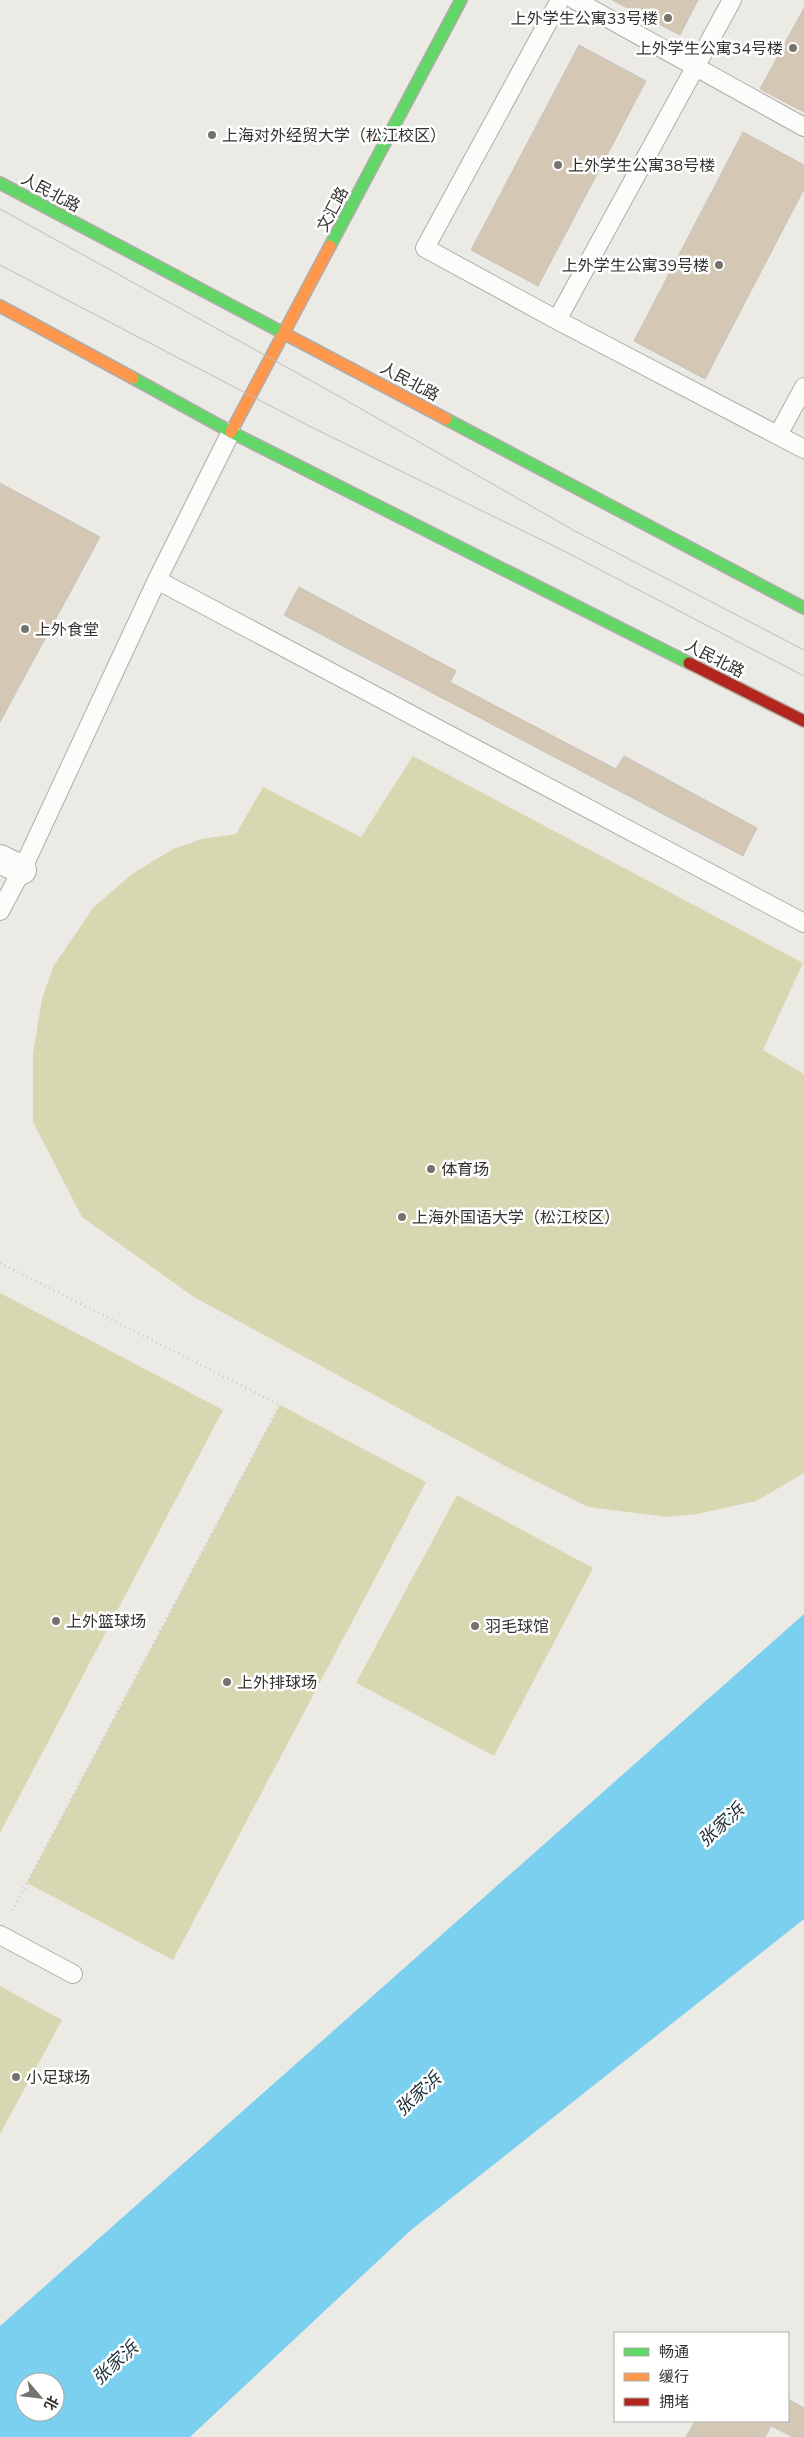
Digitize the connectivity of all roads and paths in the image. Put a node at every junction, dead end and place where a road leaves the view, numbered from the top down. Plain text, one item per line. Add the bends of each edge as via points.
1 (461, 0) edge
2 (560, 0) edge
3 (576, 0) edge
4 (732, 0) edge
5 (695, 67) junction
6 (804, 127) edge
7 (0, 183) edge
8 (0, 306) edge
9 (557, 320) junction
10 (285, 333) junction
11 (804, 387) edge
12 (231, 432) junction
13 (778, 435) junction
14 (804, 449) edge
15 (157, 580) junction
16 (804, 608) edge
17 (804, 721) edge
18 (11, 864) edge
19 (0, 911) edge
20 (804, 923) edge
21 (0, 1263) edge
22 (9, 1916) dead end
23 (0, 1934) edge
24 (73, 1974) dead end

1 - 10 main road, 文汇路
2 - 9 lane via 425,248
3 - 5 lane
4 - 5 lane
5 - 6 lane
5 - 9 lane
7 - 10 main road, 人民北路
8 - 12 main road, 人民北路
9 - 13 lane
10 - 12 main road, 文汇路
10 - 16 main road, 人民北路
11 - 13 lane
12 - 15 lane
12 - 17 main road, 人民北路
13 - 14 lane
15 - 18 lane
15 - 20 lane
18 - 19 lane
21 - 22 path via 280,1405
23 - 24 lane

